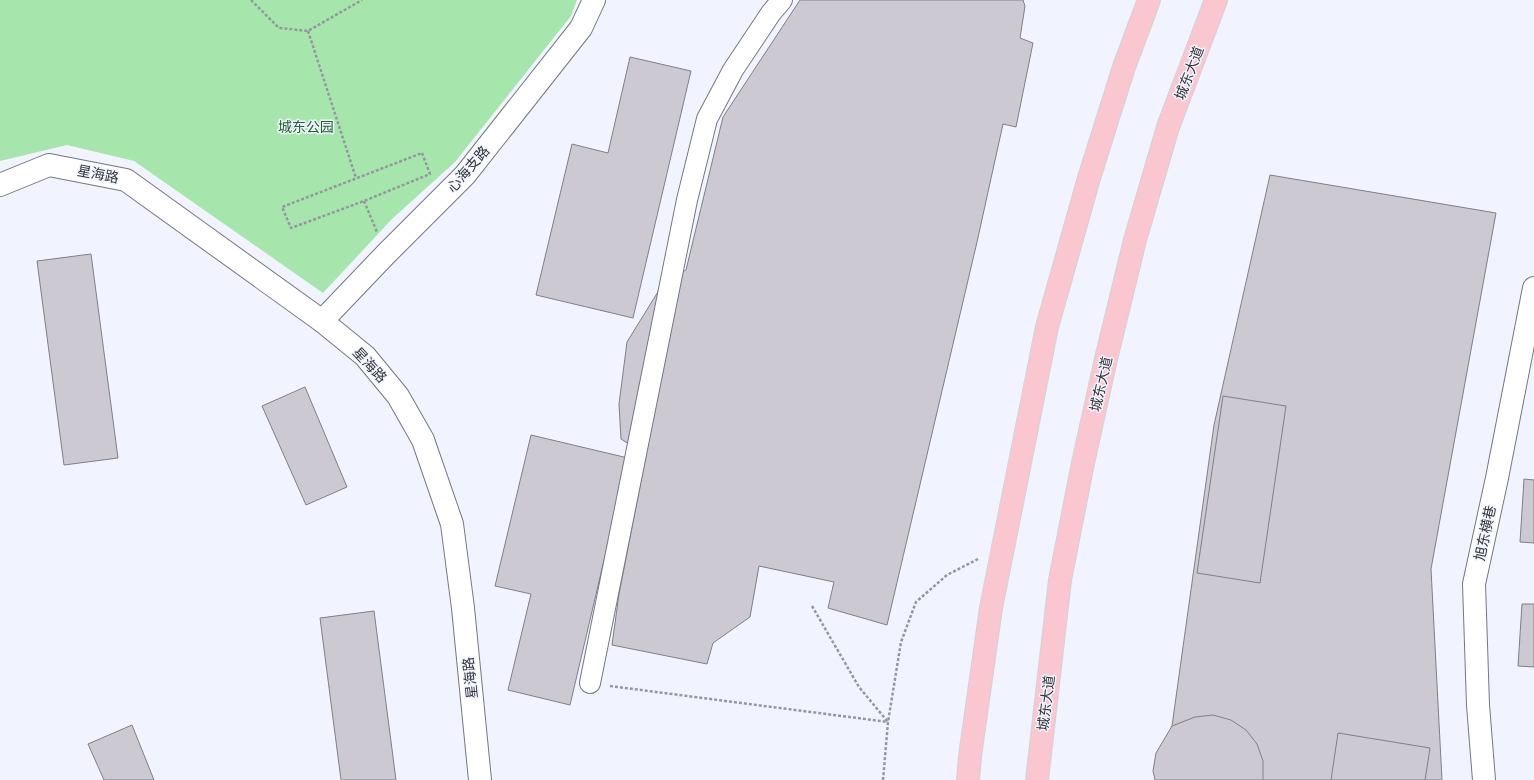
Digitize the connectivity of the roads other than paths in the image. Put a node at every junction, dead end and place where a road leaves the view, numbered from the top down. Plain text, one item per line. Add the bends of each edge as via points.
1 (594, 0) edge
2 (782, 0) edge
3 (1149, 0) edge
4 (1216, 0) edge
5 (0, 185) edge
6 (1534, 288) edge
7 (322, 321) junction
8 (590, 683) road end
9 (480, 780) edge
10 (968, 780) edge
11 (1037, 780) edge
12 (1484, 780) edge

1 - 7 street, 心海支路 via 581,28 465,175
2 - 8 street via 733,70 708,119 687,200
3 - 10 main road via 1124,67 1091,170 1047,327 990,608
4 - 11 main road, 城东大道 via 1168,127 1135,240 1106,360 1060,580
5 - 7 street, 星海路 via 49,165 126,180
6 - 12 street, 旭东横巷 via 1474,584 1478,705
7 - 9 street, 星海路 via 365,356 398,396 423,440 452,524

